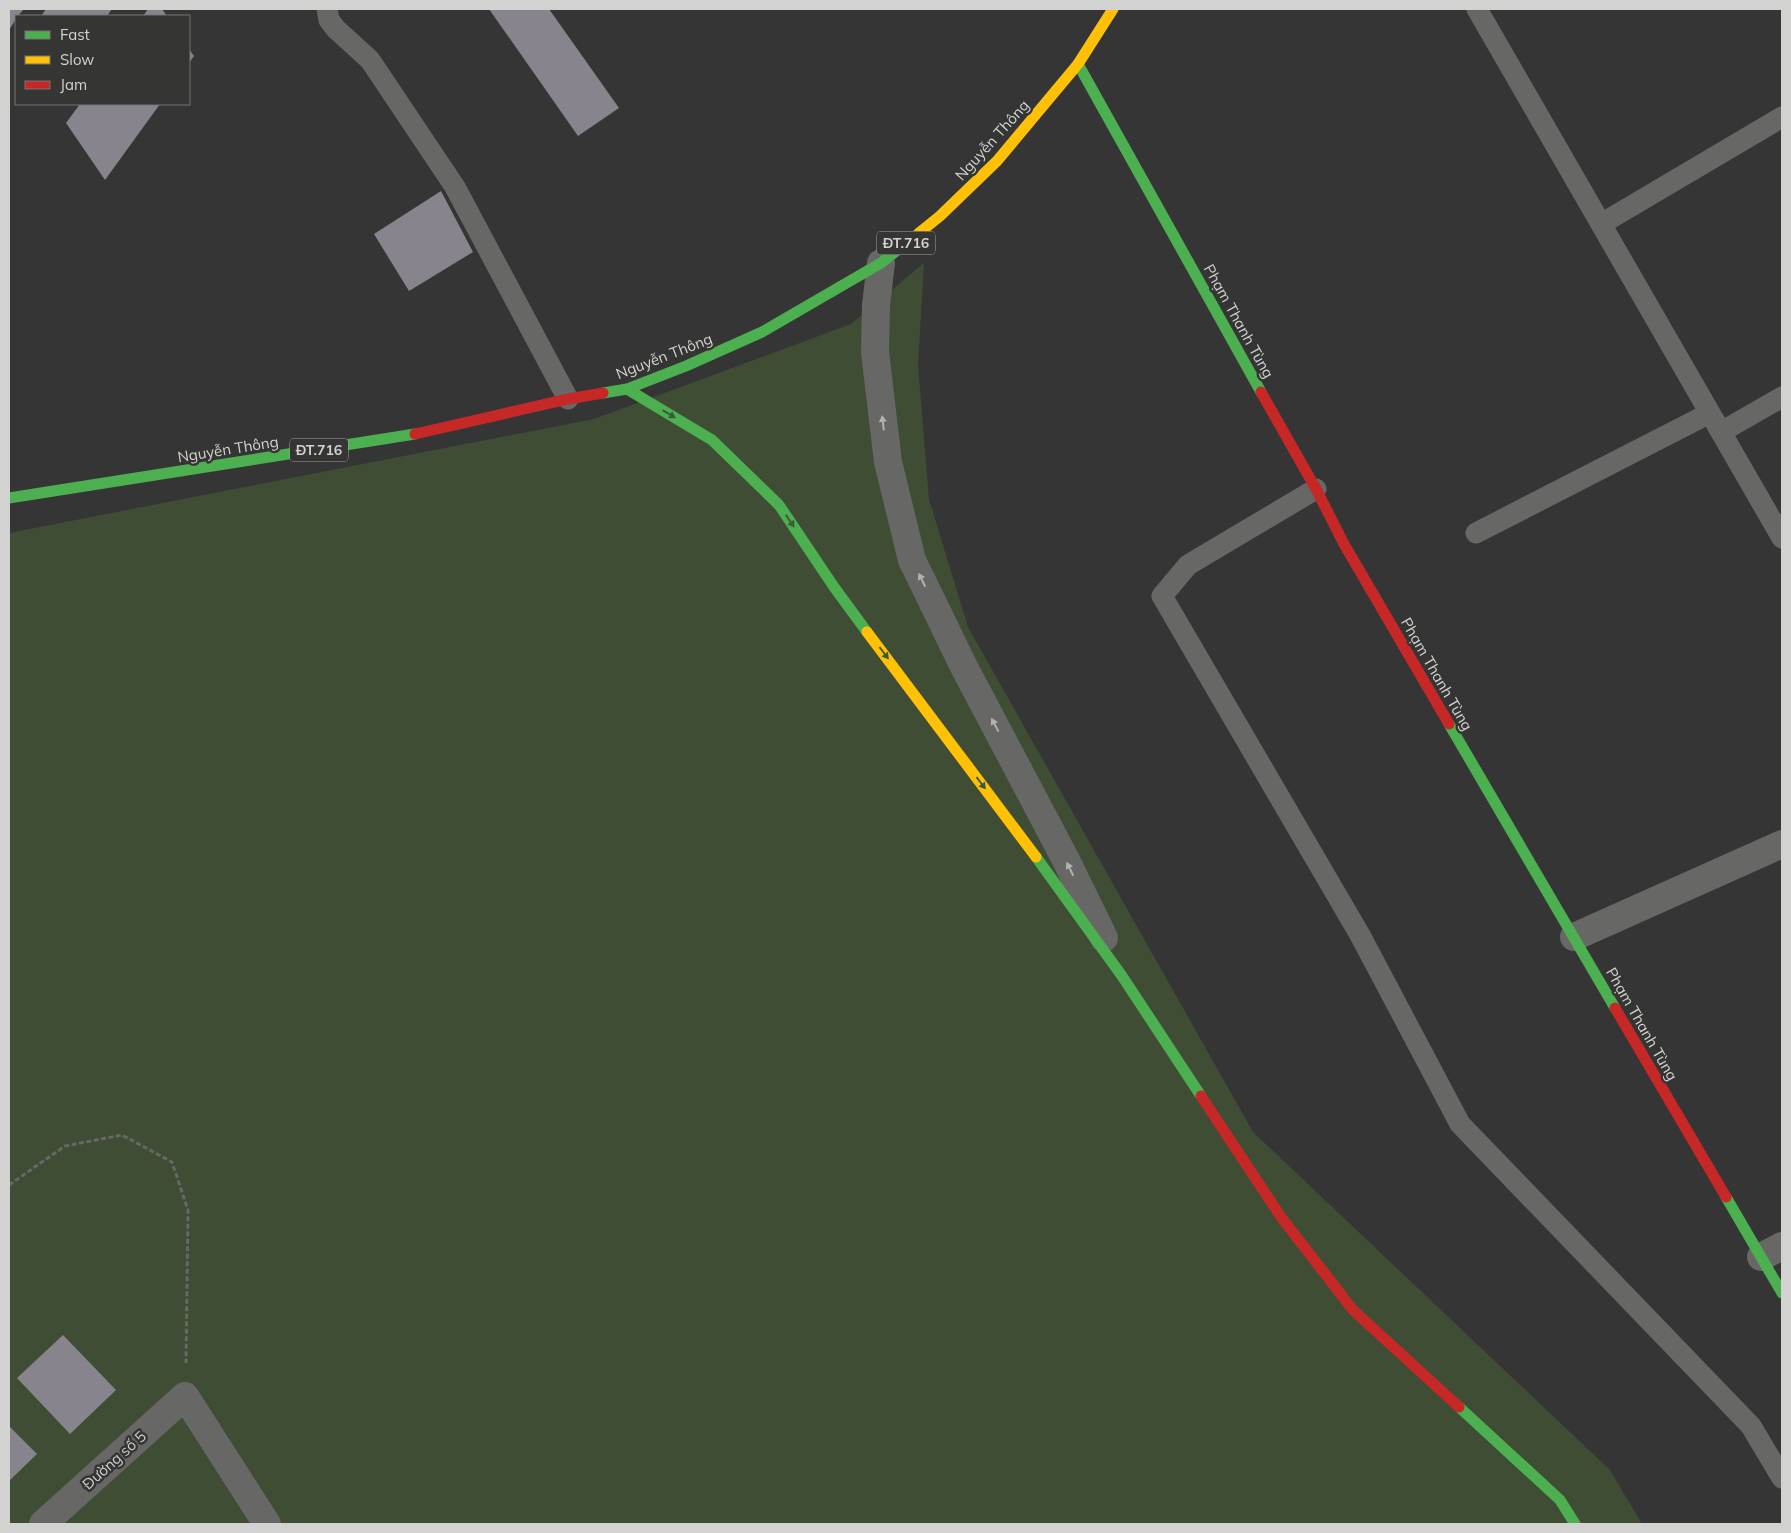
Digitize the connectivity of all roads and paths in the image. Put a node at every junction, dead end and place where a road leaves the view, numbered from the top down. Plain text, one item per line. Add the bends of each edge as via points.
1 (326, 9) edge
2 (1113, 9) edge
3 (1476, 9) edge
4 (1078, 64) junction
5 (1782, 117) edge
6 (1601, 224) junction
7 (881, 263) junction
8 (627, 389) junction
9 (1782, 397) edge
10 (568, 399) junction
11 (1710, 413) junction
12 (1721, 432) junction
13 (1316, 489) junction
14 (9, 498) edge
15 (1476, 533) dead end
16 (1782, 538) edge
17 (1782, 844) edge
18 (1574, 937) junction
19 (1122, 976) junction
20 (9, 1185) edge
21 (1772, 1251) edge
22 (1782, 1293) edge
23 (184, 1396) junction
24 (1782, 1478) edge
25 (43, 1524) edge
26 (267, 1524) edge
27 (1575, 1524) edge

1 - 10 lane via 336,30 370,60 455,187
2 - 4 street, Nguyễn Thông / ĐT.716
3 - 6 lane
4 - 7 street, Nguyễn Thông / ĐT.716 via 996,161 940,216
4 - 13 street, Phạm Thanh Tùng
5 - 6 lane
6 - 11 lane
7 - 8 street, Nguyễn Thông / ĐT.716 via 762,332
19 -> 7 street via 912,560 888,462 875,352
8 - 10 street, Nguyễn Thông / ĐT.716
8 -> 19 street via 712,440 779,506 834,587
9 - 12 lane
10 - 14 street, Nguyễn Thông / ĐT.716 via 403,438
11 - 12 lane
11 - 15 lane
12 - 16 lane
13 - 18 street, Phạm Thanh Tùng via 1344,544
13 - 24 lane via 1188,565 1162,596 1360,935 1460,1124 1751,1426
17 - 18 street
18 - 21 street, Phạm Thanh Tùng
19 - 27 street via 1281,1217 1353,1310 1560,1500
20 - 23 path via 65,1146 122,1135 172,1162 188,1210
21 - 22 street, Phạm Thanh Tùng
23 - 25 street, Đường số 5
23 - 26 street

